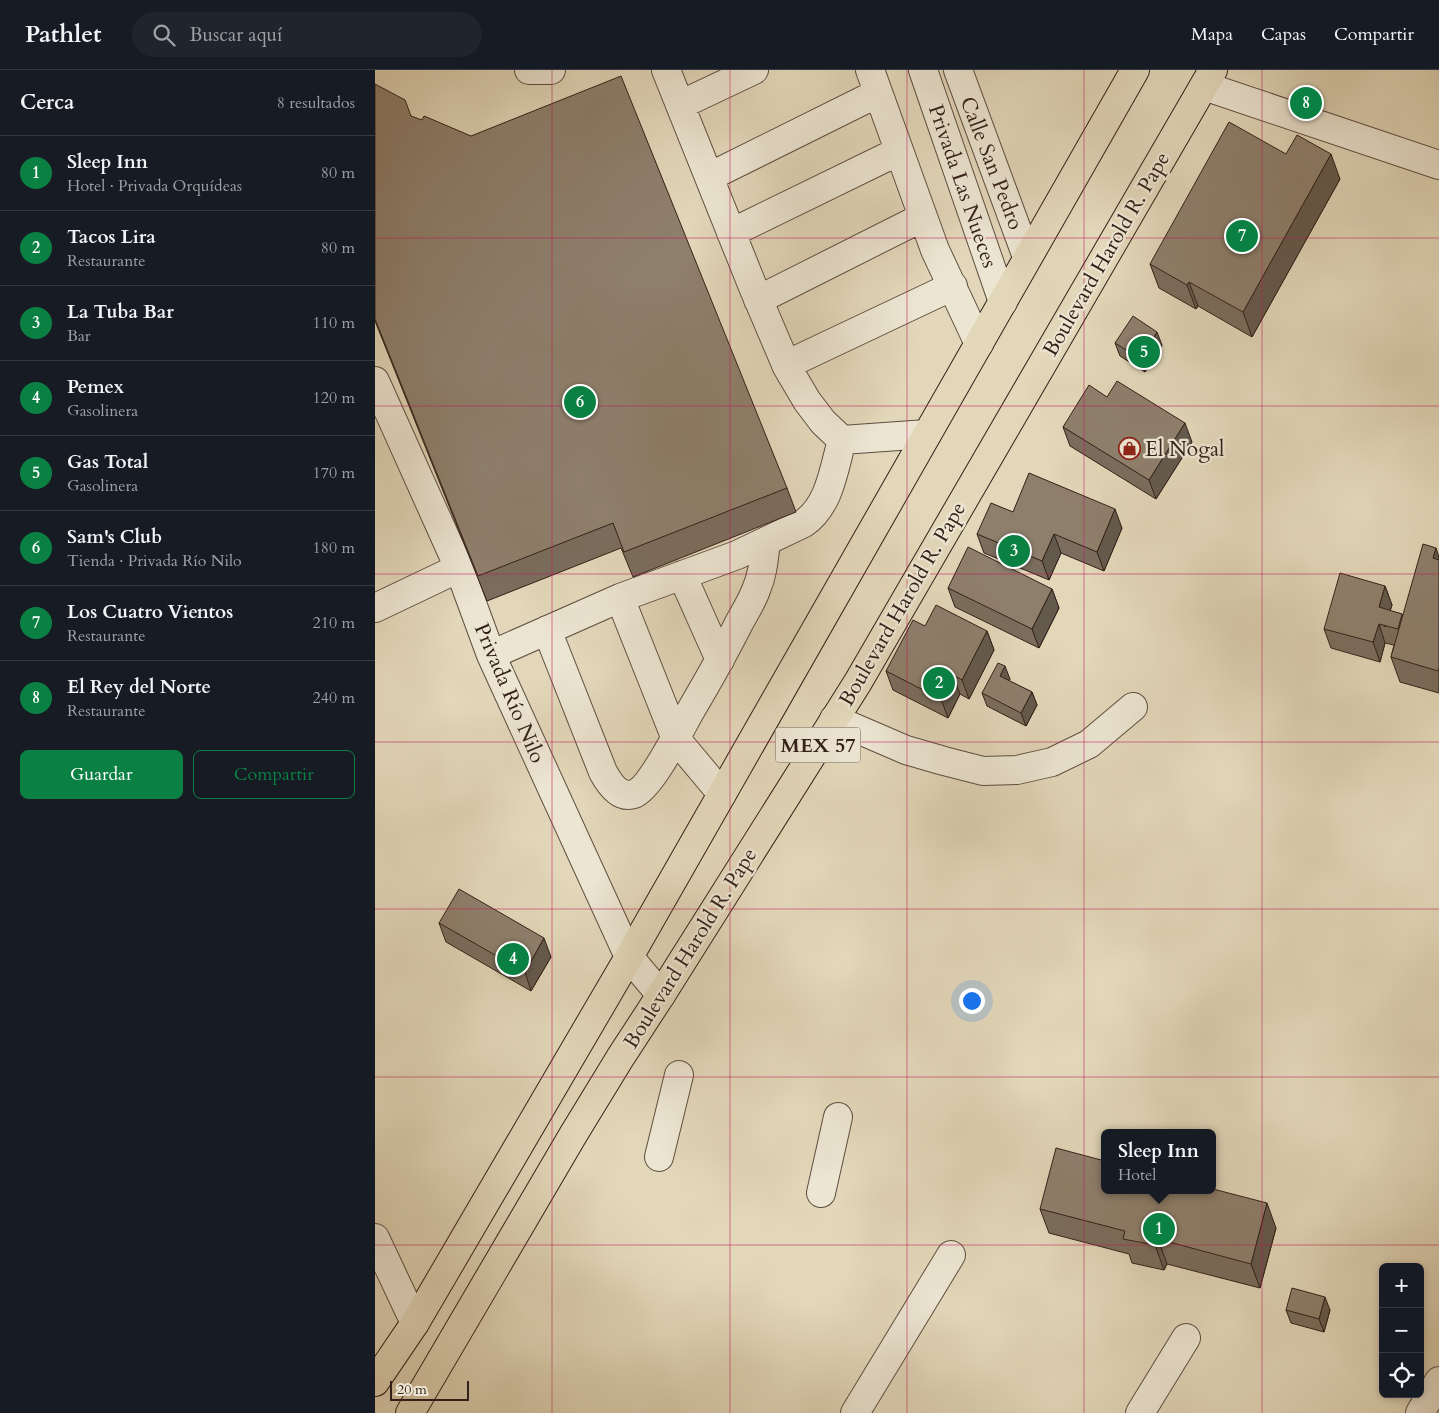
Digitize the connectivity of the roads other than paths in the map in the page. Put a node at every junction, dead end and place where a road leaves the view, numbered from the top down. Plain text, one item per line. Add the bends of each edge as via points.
1 (529, 70) edge
2 (551, 70) edge
3 (666, 70) edge
4 (754, 70) edge
5 (923, 70) edge
6 (957, 70) edge
7 (1135, 70) edge
8 (1209, 78) edge
9 (874, 81) edge
10 (680, 105) junction
11 (899, 151) junction
12 (1439, 165) edge
13 (709, 177) junction
14 (923, 217) junction
15 (731, 233) junction
16 (1027, 256) junction
17 (953, 286) junction
18 (758, 300) junction
19 (1003, 302) junction
20 (979, 344) junction
21 (786, 364) junction
22 (375, 381) edge
23 (927, 434) junction
24 (842, 440) junction
25 (766, 541) junction
26 (459, 568) junction
27 (682, 575) junction
28 (620, 598) junction
29 (375, 608) edge
30 (547, 630) junction
31 (491, 655) junction
32 (720, 660) junction
33 (1133, 707) dead end
34 (834, 719) junction
35 (676, 739) junction
36 (722, 794) junction
37 (629, 957) junction
38 (661, 995) junction
39 (679, 1075) dead end
40 (838, 1118) dead end
41 (659, 1157) dead end
42 (821, 1193) dead end
43 (375, 1238) edge
44 (951, 1255) dead end
45 (415, 1323) junction
46 (1186, 1338) dead end
47 (1439, 1381) edge
48 (375, 1382) edge
49 (411, 1413) edge
50 (855, 1413) edge
51 (1141, 1413) edge
52 (1420, 1413) edge

1 - 2 street
3 - 10 street
4 - 10 street
5 - 19 street, Privada Las Nueces
6 - 16 street, Calle San Pedro
7 - 16 highway, MEX 57
8 - 12 street
8 - 34 highway, Boulevard Harold R. Pape / MEX 57
9 - 11 street
9 - 13 street
10 - 13 street
11 - 14 street
11 - 15 street
13 - 15 street
14 - 17 street
14 - 18 street
15 - 18 street
16 - 19 highway, MEX 57
17 - 20 street
17 - 21 street
18 - 21 street
19 - 20 highway, MEX 57
20 - 23 highway, MEX 57
21 - 24 street via 807,401
22 - 26 street, Privada Río Nilo
23 - 24 street
23 - 36 highway, MEX 57
24 - 25 street via 819,510 804,523
25 - 27 street
25 - 32 street via 763,571 756,591
26 - 29 street
26 - 31 street, Privada Río Nilo
27 - 28 street
27 - 32 street
28 - 30 street
28 - 35 street
30 - 31 street
30 - 35 street via 603,772 617,791 624,795 637,793
31 - 37 street, Privada Río Nilo
32 - 35 street
33 - 34 street via 1089,744 1052,762 1017,770 983,770 934,758 906,750
34 - 38 highway, Boulevard Harold R. Pape / MEX 57
35 - 36 street
36 - 37 highway, MEX 57
37 - 38 street, Privada Río Nilo
37 - 45 highway, MEX 57
38 - 49 highway, Boulevard Harold R. Pape / MEX 57 via 573,1135
39 - 41 street
40 - 42 street
43 - 45 street
44 - 50 street
45 - 48 highway, MEX 57
46 - 51 street
47 - 52 street

